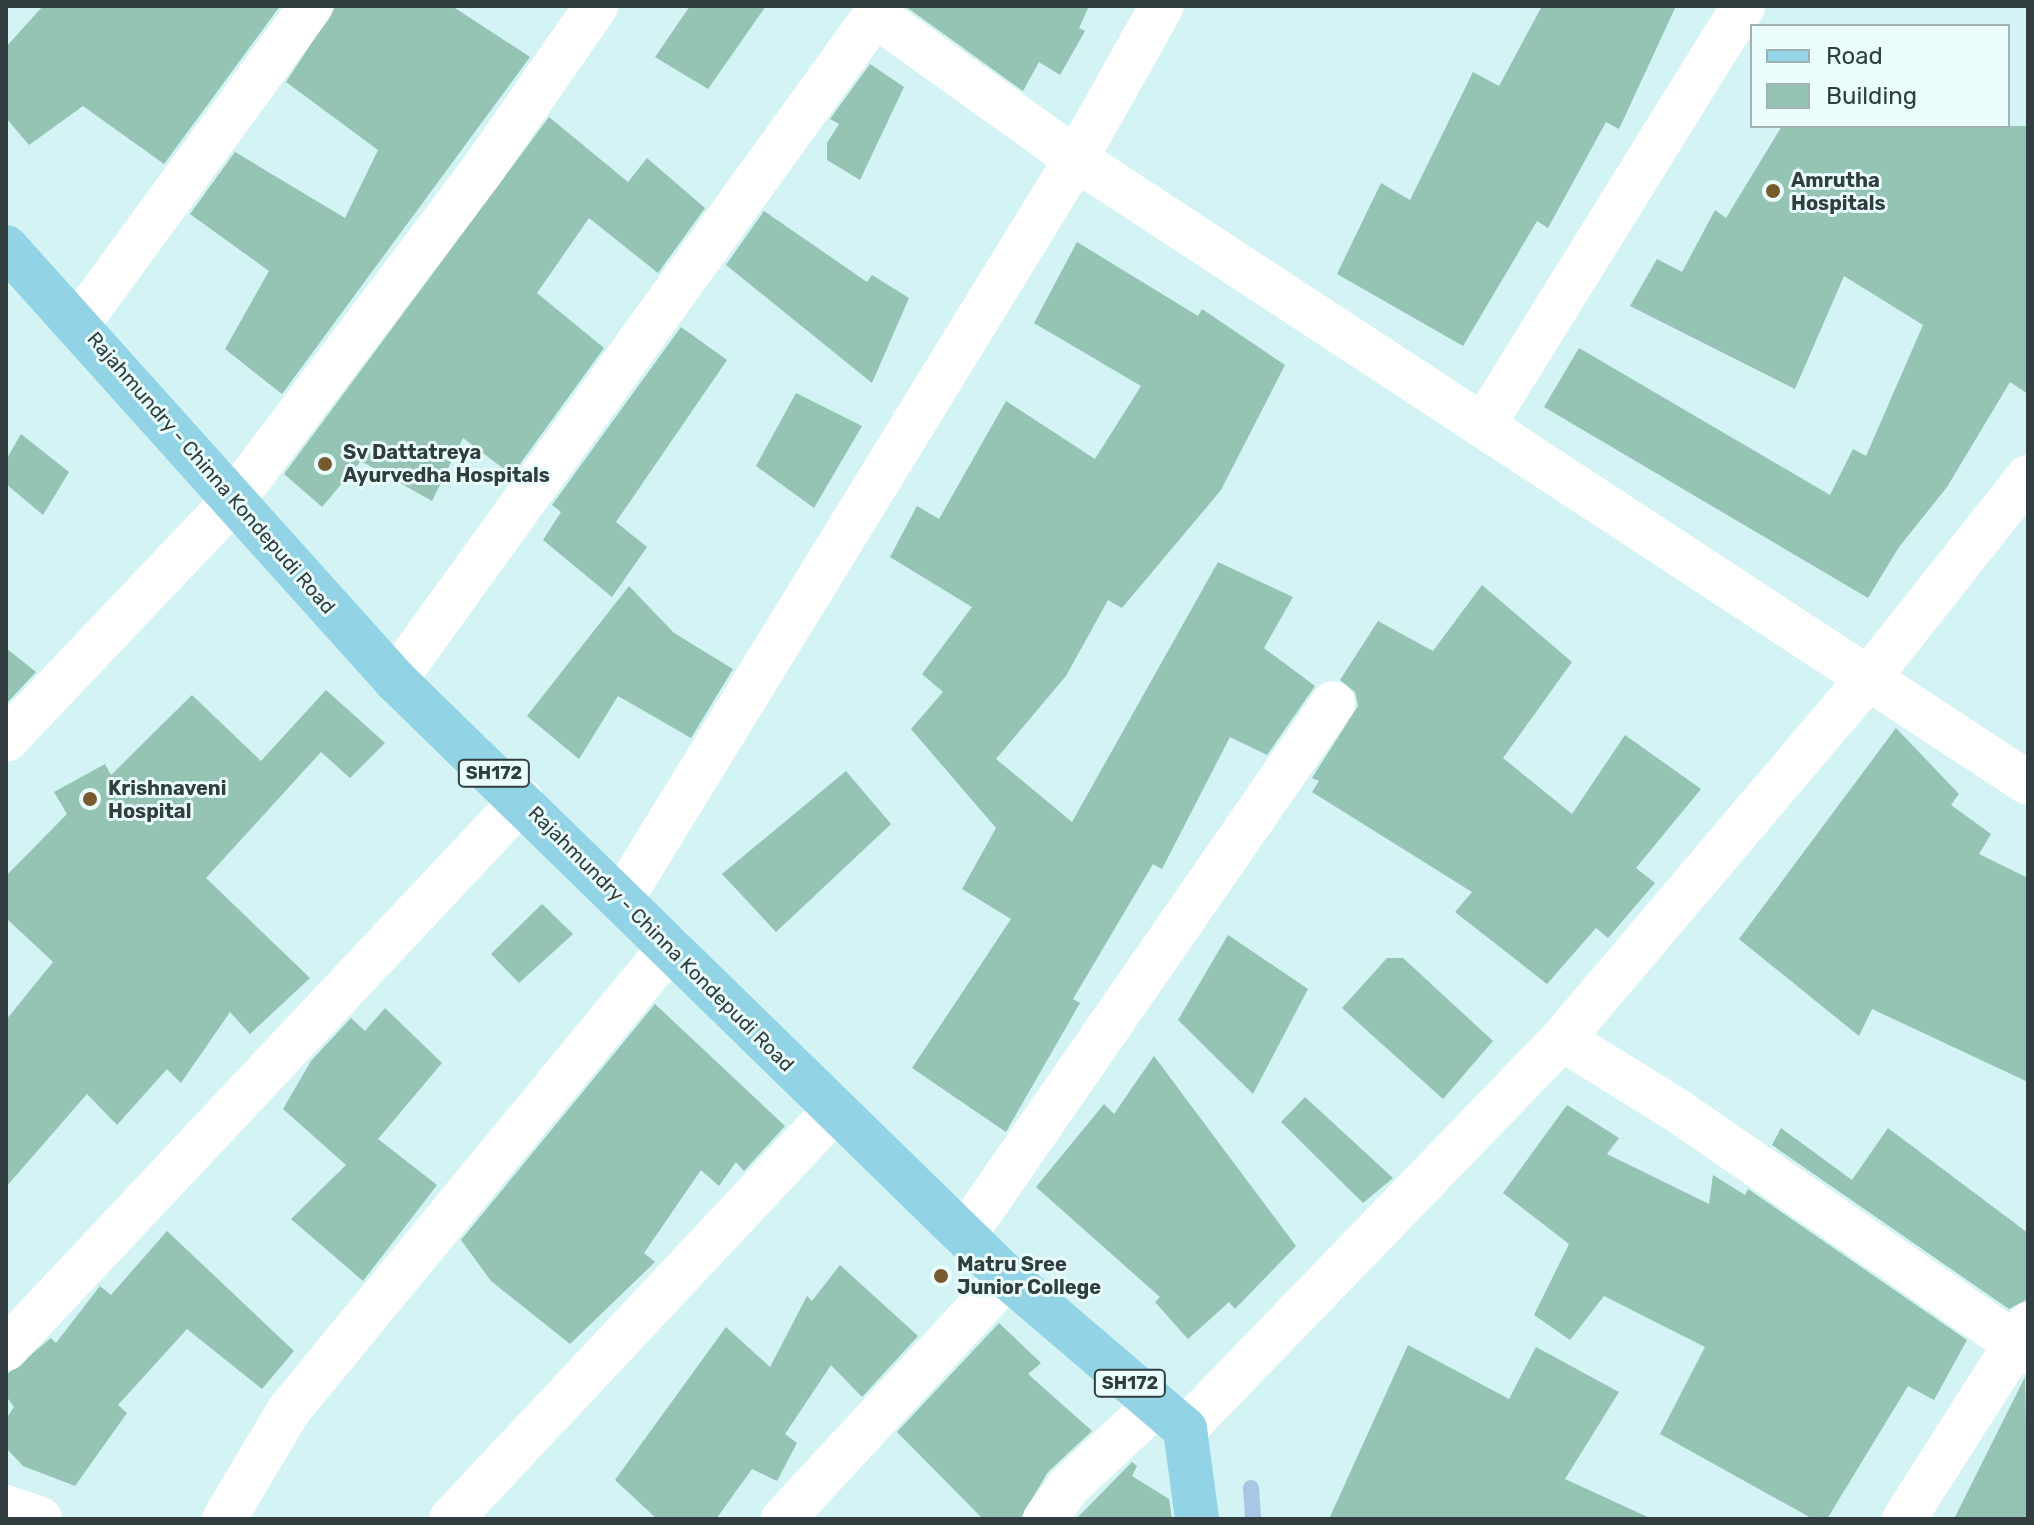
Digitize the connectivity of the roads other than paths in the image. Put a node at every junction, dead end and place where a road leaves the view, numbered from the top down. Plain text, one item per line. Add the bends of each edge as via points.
1 (311, 6) edge
2 (596, 6) edge
3 (1162, 6) edge
4 (1743, 6) edge
5 (877, 10) edge
6 (1076, 159) junction
7 (6, 247) edge
8 (79, 323) junction
9 (1483, 426) junction
10 (2028, 477) edge
11 (232, 502) junction
12 (1870, 676) junction
13 (395, 680) junction
14 (1333, 703) dead end
15 (6, 740) edge
16 (2028, 783) edge
17 (522, 800) junction
18 (621, 900) junction
19 (670, 947) junction
20 (1562, 1039) junction
21 (833, 1112) junction
22 (964, 1236) junction
23 (1007, 1277) junction
24 (2024, 1339) edge
25 (6, 1349) edge
26 (1171, 1417) junction
27 (6, 1507) edge
28 (40, 1519) edge
29 (224, 1519) edge
30 (451, 1519) edge
31 (783, 1519) edge
32 (1045, 1519) edge
33 (1197, 1519) edge
34 (1904, 1519) edge

1 - 8 street
2 - 11 street via 485,166
3 - 6 street
4 - 9 street
5 - 6 street
5 - 13 street
6 - 9 street
6 - 18 street
7 - 8 main road, Rajahmundry - Chinna Kondepudi Road / SH172
8 - 11 main road, Rajahmundry - Chinna Kondepudi Road / SH172
9 - 12 street
10 - 12 street
11 - 13 main road, Rajahmundry - Chinna Kondepudi Road / SH172
11 - 15 street
12 - 16 street
12 - 20 street
13 - 17 main road, Rajahmundry - Chinna Kondepudi Road / SH172
14 - 22 street
17 - 18 main road, Rajahmundry - Chinna Kondepudi Road / SH172
17 - 25 street
18 - 19 main road, Rajahmundry - Chinna Kondepudi Road / SH172
19 - 21 main road, Rajahmundry - Chinna Kondepudi Road / SH172
19 - 29 street via 289,1410
20 - 24 street
20 - 26 street
21 - 22 main road, Rajahmundry - Chinna Kondepudi Road / SH172
21 - 30 street
22 - 23 main road, Rajahmundry - Chinna Kondepudi Road / SH172
23 - 26 main road, Rajahmundry - Chinna Kondepudi Road / SH172
23 - 31 street
24 - 34 street
26 - 32 street via 1068,1487
26 - 33 main road
27 - 28 street

